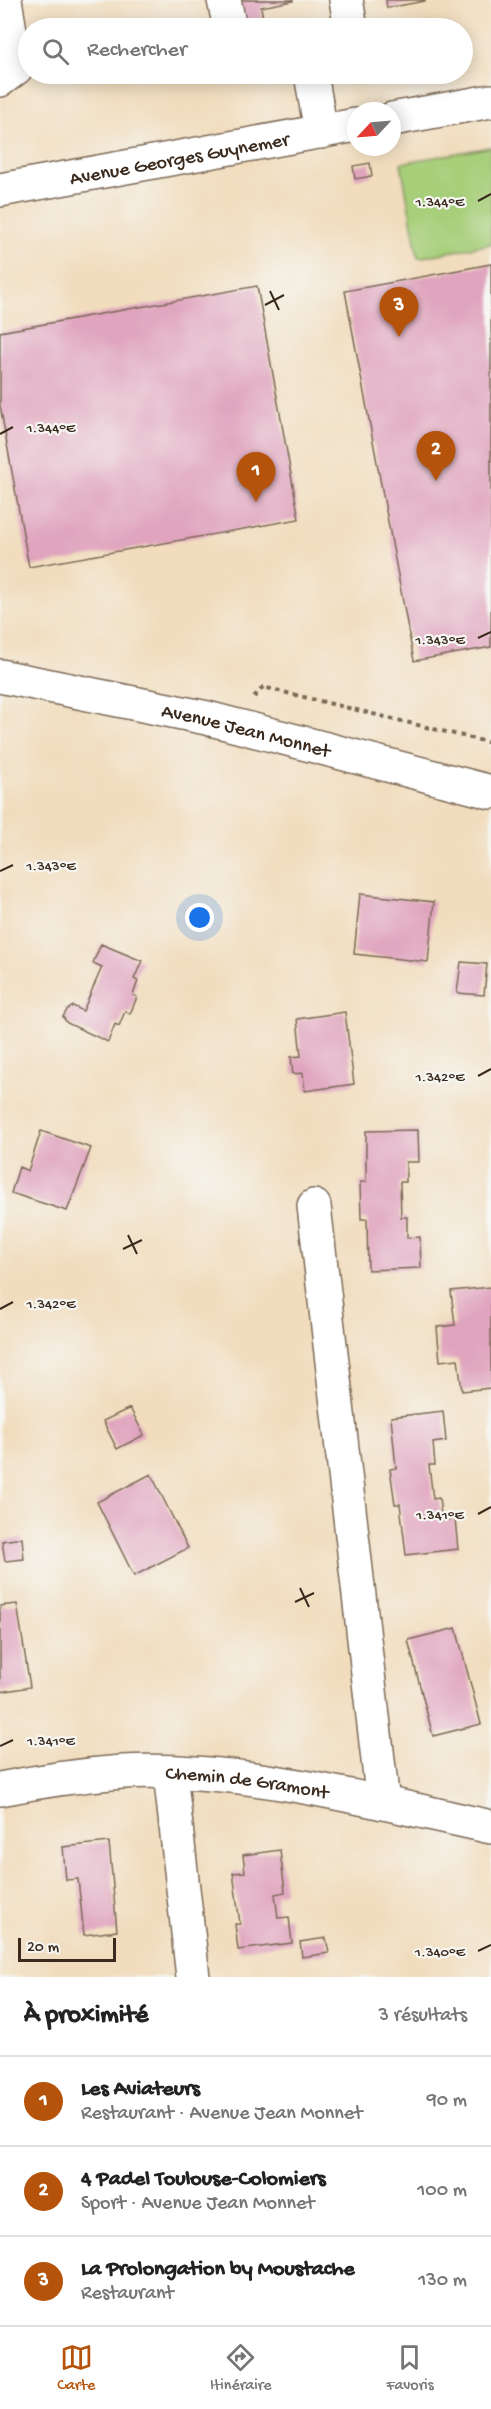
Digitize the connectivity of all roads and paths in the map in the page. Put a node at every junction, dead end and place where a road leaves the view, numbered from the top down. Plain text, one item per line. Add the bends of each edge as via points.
1 (5, 0) edge
2 (224, 0) edge
3 (346, 0) edge
4 (228, 18) edge
5 (349, 18) edge
6 (0, 80) edge
7 (313, 84) edge
8 (491, 101) edge
9 (401, 117) edge
10 (347, 127) edge
11 (321, 132) junction
12 (0, 189) edge
13 (0, 676) edge
14 (330, 703) dead end
15 (491, 743) edge
16 (491, 792) edge
17 (314, 1206) dead end
18 (170, 1773) junction
19 (0, 1789) edge
20 (383, 1803) junction
21 (491, 1827) edge
22 (193, 1977) edge

1 - 6 street via 16,69
2 - 4 street
3 - 5 street
7 - 11 street
8 - 9 street
10 - 11 street, Avenue Georges Guynemer
11 - 12 street, Avenue Georges Guynemer
13 - 16 street, Avenue Jean Monnet via 207,718
14 - 15 path
17 - 20 street
18 - 19 street, Chemin de Gramont via 124,1772
18 - 20 street, Chemin de Gramont via 284,1784
18 - 22 street
20 - 21 street, Chemin de Gramont

